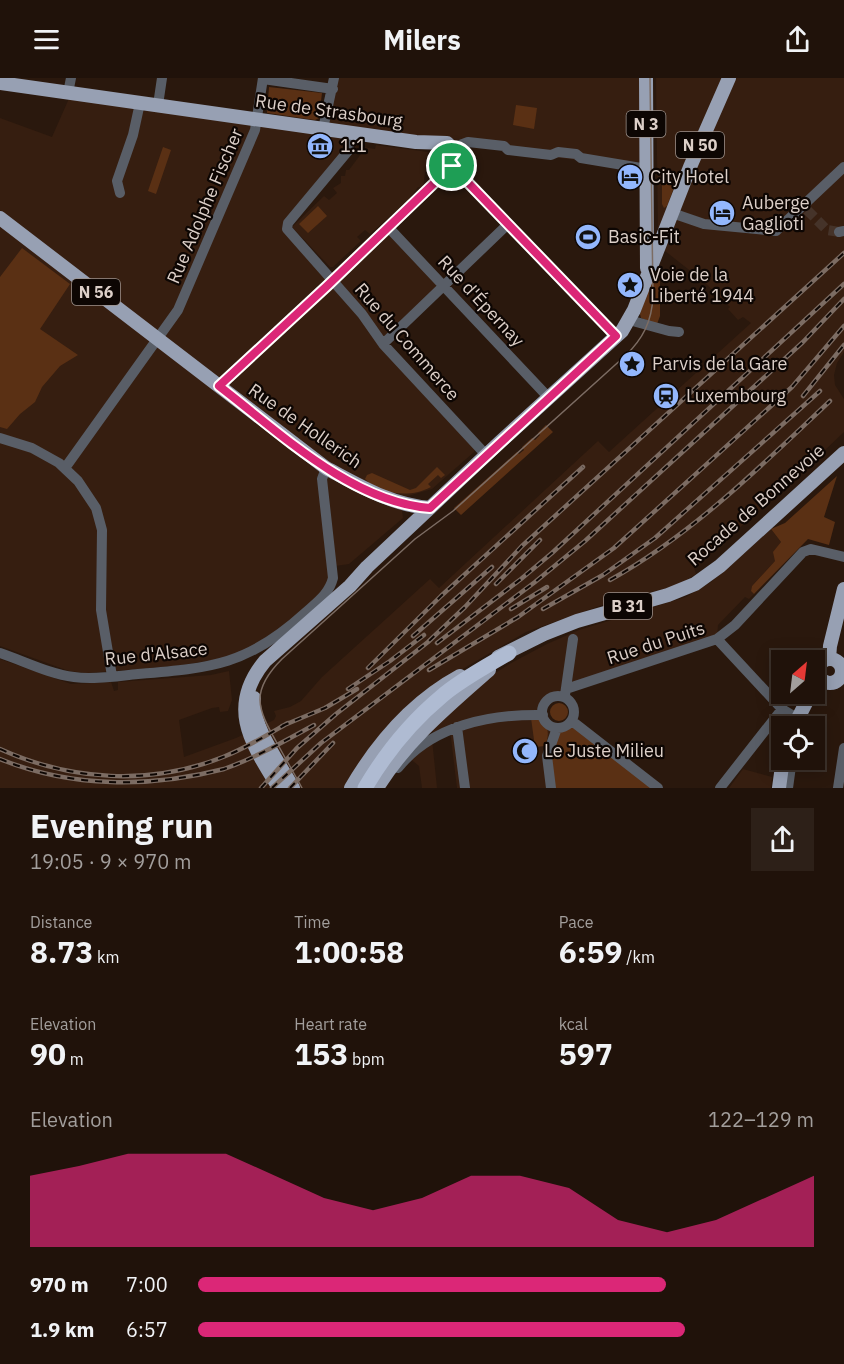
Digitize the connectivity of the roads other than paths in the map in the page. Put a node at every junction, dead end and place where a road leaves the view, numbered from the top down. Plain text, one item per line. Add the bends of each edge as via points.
1 (71, 78) edge
2 (162, 78) edge
3 (263, 78) edge
4 (646, 78) edge
5 (729, 78) edge
6 (15, 82) edge
7 (0, 83) edge
8 (333, 83) edge
9 (68, 93) junction
10 (140, 103) junction
11 (158, 105) junction
12 (258, 119) junction
13 (323, 129) junction
14 (351, 132) junction
15 (452, 148) junction
16 (452, 166) junction
17 (844, 167) edge
18 (647, 169) junction
19 (120, 193) dead end
20 (672, 213) junction
21 (0, 218) edge
22 (508, 224) junction
23 (389, 228) junction
24 (645, 278) junction
25 (332, 282) junction
26 (444, 285) junction
27 (629, 320) junction
28 (679, 332) dead end
29 (616, 336) junction
30 (158, 339) junction
31 (382, 344) junction
32 (219, 386) junction
33 (549, 398) junction
34 (0, 438) edge
35 (844, 453) edge
36 (487, 456) junction
37 (65, 468) junction
38 (326, 468) junction
39 (430, 508) junction
40 (844, 557) edge
41 (844, 589) edge
42 (573, 639) dead end
43 (717, 639) junction
44 (0, 653) edge
45 (276, 653) junction
46 (508, 653) junction
47 (829, 659) junction
48 (825, 661) edge
49 (112, 676) junction
50 (842, 678) edge
51 (825, 683) edge
52 (565, 693) junction
53 (782, 709) junction
54 (543, 715) junction
55 (790, 716) edge
56 (572, 721) junction
57 (458, 727) junction
58 (557, 728) junction
59 (844, 748) edge
60 (781, 770) edge
61 (790, 770) edge
62 (279, 788) edge
63 (293, 788) edge
64 (351, 788) edge
65 (365, 788) edge
66 (377, 788) edge
67 (384, 788) edge
68 (465, 788) edge
69 (551, 788) edge
70 (658, 788) edge
71 (720, 788) edge
72 (779, 788) edge
73 (788, 788) edge
74 (838, 788) edge

1 - 9 street
2 - 11 street
3 - 8 street
3 - 12 street, Rue Adolphe Fischer
4 - 18 main road, N 3
5 - 20 main road, N 50
6 - 7 main road, Rue de Strasbourg
6 - 9 main road, Rue de Strasbourg
8 - 13 street
9 - 10 main road, Rue de Strasbourg
10 - 11 main road, Rue de Strasbourg
10 - 19 street via 117,181
11 - 12 main road, Rue de Strasbourg
12 - 13 main road, Rue de Strasbourg
12 - 30 street, Rue Adolphe Fischer via 178,310
13 - 14 main road, Rue de Strasbourg
14 - 15 main road, Rue de Strasbourg via 447,143
14 - 25 street, Rue du Commerce via 348,151 287,229
15 - 16 street
15 - 18 street, Rue de Strasbourg via 468,142 551,155 576,154 580,158
16 - 22 street
16 - 23 street
17 - 20 street via 805,208 771,231 704,224
18 - 24 main road, N 3
20 - 24 main road, N 50
21 - 30 main road, Rue de Hollerich / N 56
22 - 26 street
22 - 29 street
23 - 25 street
23 - 26 street, Rue d'Épernay
24 - 27 main road, N 3
25 - 31 street, Rue du Commerce
25 - 32 street
26 - 31 street
26 - 33 street, Rue d'Épernay
27 - 28 street
27 - 29 main road, N 3
29 - 33 main road, N 3
30 - 32 main road, Rue de Hollerich / N 56
30 - 37 street, Rue Adolphe Fischer
31 - 36 street, Rue du Commerce
32 - 38 main road, Rue de Hollerich / N 56
33 - 36 main road, N 3
34 - 37 street via 32,448
35 - 46 main road, Rocade de Bonnevoie / B 31 via 695,584 577,621
36 - 39 main road, N 3
37 - 49 street via 96,508 102,530 101,610
38 - 39 main road, Rue de Hollerich / N 56 via 378,496
38 - 49 street, Rue d'Alsace via 322,479 333,578 330,588 279,635 234,660 199,668
39 - 45 main road, N 3
40 - 43 street via 811,549 803,552
41 - 47 main road
42 - 52 street
43 - 52 street, Rue du Puits
43 - 53 street, Rue du Puits
44 - 49 street, Rue d'Alsace via 76,678
45 - 62 main road, N 3 via 265,661 251,682 245,718 248,733
45 - 63 main road via 255,691 254,708 257,722
46 - 64 main road, B 31 via 441,687 412,710 390,732
46 - 65 highway, Rocade de Bonnevoie / B 31 via 444,694 394,746
46 - 66 main road, B 31 via 431,720
47 - 48 main road
47 - 50 main road via 840,664
50 - 51 main road
52 - 54 street via 549,700
52 - 56 street via 574,710
53 - 55 street, Rue du Puits
53 - 71 street
54 - 57 street via 491,719
54 - 58 street via 548,724
56 - 58 street
56 - 70 street
57 - 67 street via 413,752
57 - 68 street
58 - 69 street via 547,756
59 - 74 street
60 - 72 main road
61 - 73 street

